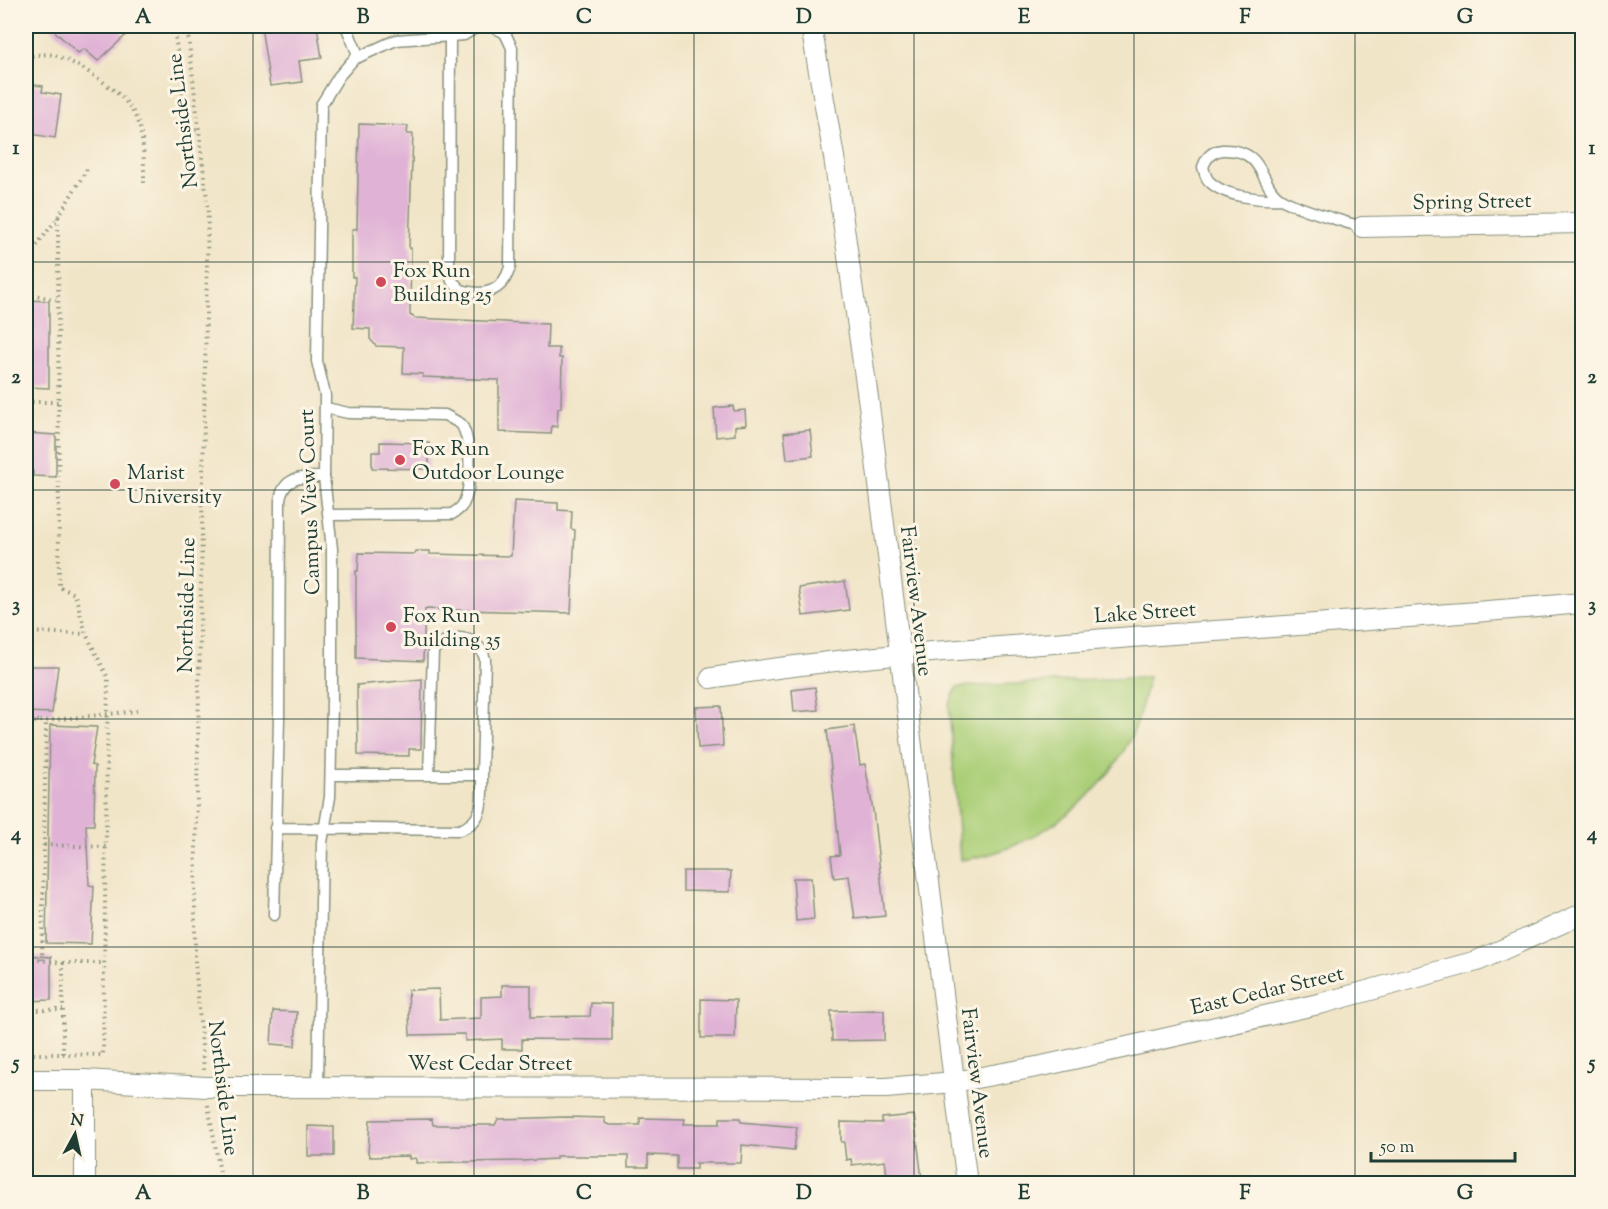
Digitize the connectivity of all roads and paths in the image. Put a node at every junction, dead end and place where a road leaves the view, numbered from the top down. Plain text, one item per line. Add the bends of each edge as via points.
1 (174, 26) edge
2 (186, 26) edge
3 (346, 26) edge
4 (478, 26) edge
5 (492, 26) edge
6 (812, 26) edge
7 (450, 36) junction
8 (26, 56) edge
9 (359, 57) junction
10 (198, 129) junction
11 (87, 169) dead end
12 (144, 185) dead end
13 (1280, 199) junction
14 (58, 217) junction
15 (1582, 223) edge
16 (1362, 227) joint
17 (26, 260) edge
18 (26, 293) edge
19 (56, 300) junction
20 (26, 402) edge
21 (58, 402) junction
22 (326, 408) junction
23 (324, 477) junction
24 (330, 515) junction
25 (1582, 603) edge
26 (26, 613) edge
27 (26, 632) edge
28 (33, 632) junction
29 (86, 634) junction
30 (899, 654) junction
31 (711, 678) dead end
32 (137, 711) dead end
33 (108, 715) junction
34 (26, 716) edge
35 (40, 721) junction
36 (46, 722) junction
37 (26, 730) edge
38 (331, 775) junction
39 (429, 776) junction
40 (482, 776) junction
41 (275, 828) junction
42 (325, 829) junction
43 (44, 845) junction
44 (106, 847) junction
45 (1582, 914) edge
46 (274, 915) dead end
47 (26, 949) edge
48 (42, 960) junction
49 (63, 963) junction
50 (104, 963) junction
51 (26, 1010) edge
52 (63, 1010) junction
53 (26, 1054) edge
54 (63, 1054) junction
55 (26, 1080) edge
56 (86, 1080) junction
57 (954, 1082) junction
58 (318, 1086) junction
59 (206, 1088) junction
60 (85, 1184) edge
61 (222, 1184) edge
62 (967, 1184) edge

1 - 10 path via 187,131
2 - 10 path, Northside Line
3 - 9 lane
4 - 7 lane, Campus View Court via 464,35
5 - 7 lane via 505,33 512,48 510,267 500,287 488,293 461,290 449,271
6 - 30 street, Fairview Avenue via 864,371
7 - 9 lane, Campus View Court via 396,40
8 - 12 path via 53,55 90,72 130,107 143,142
9 - 22 lane, Campus View Court via 339,76 321,105 317,361
10 - 59 path, Northside Line via 208,209 195,961
11 - 14 path
13 - 13 lane via 1258,163 1238,151 1219,150 1207,157 1203,167 1208,180 1245,198
13 - 16 lane
14 - 17 path
14 - 19 path
15 - 16 street, Spring Street
18 - 19 path
19 - 21 path
20 - 21 path
21 - 29 path via 59,587 75,594
22 - 23 lane, Campus View Court
22 - 24 lane via 348,413 445,415 461,424 469,443 467,495 459,510 452,514
23 - 24 lane, Campus View Court
23 - 41 lane via 291,480 280,500
24 - 38 lane, Campus View Court
25 - 30 street, Lake Street
26 - 28 path
27 - 28 path
28 - 29 path
29 - 33 path via 108,678
30 - 31 street, Lake Street
30 - 57 street, Fairview Avenue
32 - 33 path
33 - 36 path
33 - 44 path
34 - 35 path
35 - 36 path
35 - 37 path
36 - 43 path
38 - 39 lane
38 - 42 lane, Campus View Court
39 - 40 lane
39 - 40 lane via 434,651 448,638 459,638 476,644 485,658
40 - 42 lane via 480,813 469,827
41 - 42 lane
41 - 46 lane
42 - 58 lane, Campus View Court
43 - 44 path
43 - 48 path
44 - 50 path
45 - 57 street, East Cedar Street via 1476,961 1323,1003
47 - 48 path via 32,959
48 - 49 path
49 - 50 path
49 - 52 path
50 - 54 path via 103,1055
51 - 52 path
52 - 54 path
53 - 54 path
55 - 56 street, West Cedar Street
56 - 59 street, West Cedar Street
56 - 60 street
57 - 58 street, West Cedar Street via 886,1088
57 - 62 street, Fairview Avenue
58 - 59 street, West Cedar Street
59 - 61 path, Northside Line

